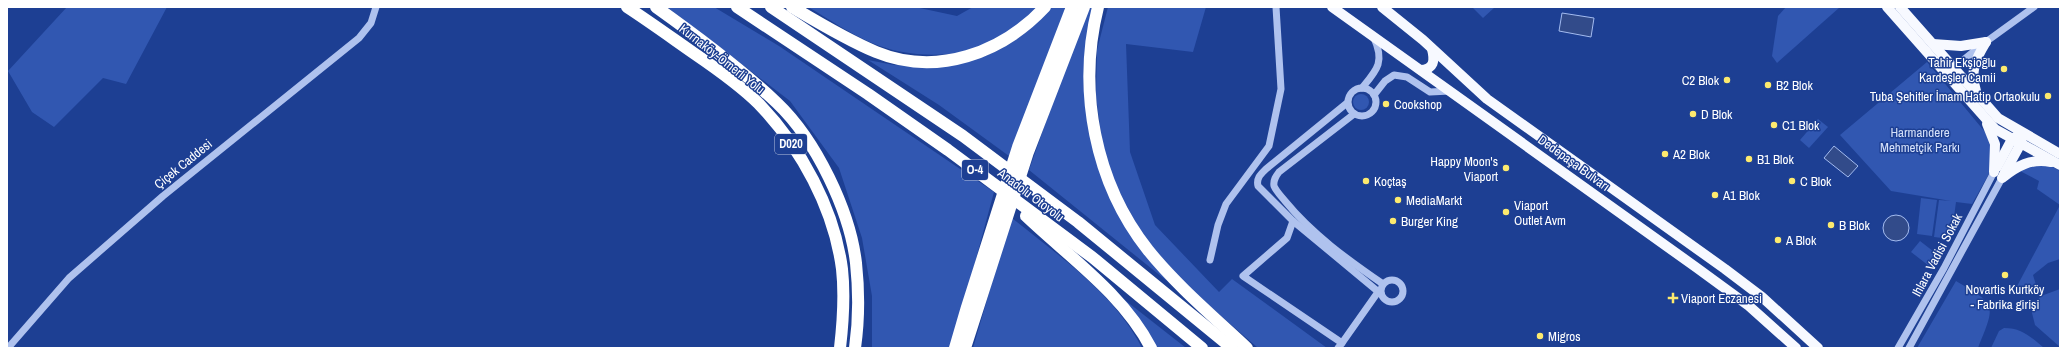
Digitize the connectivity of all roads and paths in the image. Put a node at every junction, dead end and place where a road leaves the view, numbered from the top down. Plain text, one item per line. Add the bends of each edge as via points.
1 (376, 7) edge
2 (627, 7) edge
3 (656, 7) edge
4 (737, 7) edge
5 (771, 7) edge
6 (792, 7) edge
7 (1045, 7) edge
8 (1072, 7) edge
9 (1084, 7) edge
10 (1098, 7) edge
11 (1276, 7) edge
12 (1332, 7) edge
13 (1382, 7) edge
14 (1887, 7) edge
15 (1900, 7) edge
16 (2034, 7) edge
17 (1372, 34) junction
18 (1986, 42) junction
19 (1933, 44) junction
20 (1432, 49) junction
21 (1420, 70) junction
22 (1950, 71) junction
23 (1362, 88) junction
24 (1451, 91) junction
25 (1976, 93) junction
26 (1374, 94) junction
27 (1347, 103) junction
28 (1354, 114) junction
29 (1983, 117) junction
30 (2022, 133) junction
31 (2016, 141) junction
32 (1023, 150) junction
33 (2059, 161) edge
34 (1994, 172) junction
35 (1260, 175) junction
36 (2002, 178) junction
37 (987, 180) junction
38 (1274, 183) junction
39 (1264, 190) junction
40 (1001, 218) junction
41 (1293, 221) junction
42 (1210, 260) dead end
43 (1383, 284) junction
44 (1380, 293) junction
45 (1340, 345) edge
46 (8, 348) edge
47 (840, 348) edge
48 (855, 348) edge
49 (955, 348) edge
50 (965, 348) edge
51 (1151, 348) edge
52 (1202, 348) edge
53 (1232, 348) edge
54 (1247, 348) edge
55 (1796, 348) edge
56 (1818, 348) edge
57 (1898, 348) edge
58 (1909, 348) edge

1 - 46 street, Çiçek Caddesi via 371,23 359,38 162,196 69,278
2 - 47 highway, Kurnaköy-Ömerli Yolu / D020 via 720,71 758,104 788,140 815,182 827,210 842,269 844,318
3 - 48 highway, Kurnaköy-Ömerli Yolu / D020 via 705,42 778,104 813,149 832,182 856,262 858,308
4 - 37 highway, Anadolu Otoyolu / O-4 via 868,94
5 - 53 highway, Anadolu Otoyolu / O-4 via 963,136 1078,222
6 - 7 highway via 876,52 902,59 933,61 968,56 997,45 1025,27
8 - 32 highway
9 - 32 highway
10 - 54 highway via 1090,52 1091,111 1099,152 1114,193 1124,214 1148,250 1175,280
11 - 42 street via 1280,89 1269,146 1226,204
12 - 17 main road, Dedepaşa Bulvarı
13 - 20 main road, Dedepaşa Bulvarı
14 - 22 main road
15 - 19 main road
16 - 18 street
17 - 21 main road, Dedepaşa Bulvarı
17 - 23 street via 1378,47 1379,65
18 - 19 main road via 1961,46
18 - 22 street
18 - 25 main road via 1978,54 1973,69 1972,79
19 - 22 main road
20 - 21 main road via 1435,59 1432,65
20 - 56 main road, Dedepaşa Bulvarı via 1487,99 1762,297
21 - 24 main road, Dedepaşa Bulvarı
22 - 25 main road
22 - 29 main road
23 - 26 street
23 - 27 street via 1353,91
24 - 26 street via 1430,92 1407,77 1394,75
24 - 55 main road, Dedepaşa Bulvarı via 1749,306
25 - 30 main road via 1998,118
26 - 28 street via 1376,104 1372,112 1363,116
27 - 28 street
27 - 35 street
28 - 38 street via 1279,172
29 - 31 main road via 1995,129
29 - 34 main road via 1995,144
30 - 31 main road
30 - 33 main road
31 - 33 main road
31 - 34 main road
31 - 36 main road
32 - 40 highway
33 - 36 main road via 2026,163 2011,170
34 - 57 street, Ihlara Vadisi Sokak via 1944,268
35 - 38 street via 1269,174
35 - 39 street via 1257,182
36 - 58 street
37 - 51 highway via 1110,293 1133,319
37 - 52 highway, Anadolu Otoyolu / O-4 via 1092,257
38 - 39 street via 1269,190
38 - 43 street via 1291,208 1314,231
39 - 41 street
40 - 49 highway
40 - 50 highway
41 - 44 street
41 - 45 street via 1287,238 1243,276
43 - 44 street
43 - 44 street via 1397,282 1402,288 1402,295 1398,301 1391,302 1385,300
44 - 45 street

